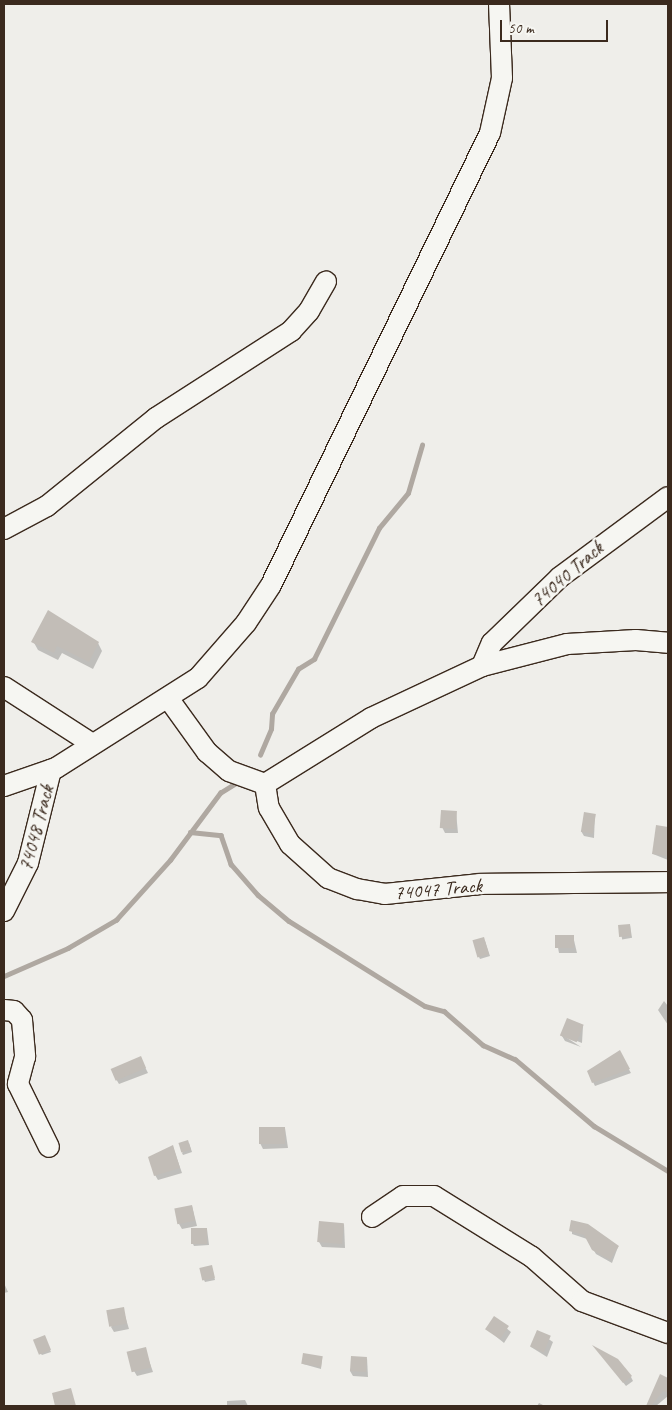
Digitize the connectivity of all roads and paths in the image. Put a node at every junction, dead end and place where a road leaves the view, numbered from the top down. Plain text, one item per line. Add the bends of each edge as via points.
1 (499, 4) edge
2 (326, 281) dead end
3 (668, 497) edge
4 (4, 529) edge
5 (668, 643) edge
6 (482, 666) junction
7 (4, 687) edge
8 (168, 698) junction
9 (91, 743) junction
10 (51, 770) junction
11 (259, 783) junction
12 (4, 786) edge
13 (668, 882) edge
14 (4, 910) edge
15 (4, 1010) edge
16 (49, 1147) dead end
17 (372, 1217) dead end
18 (668, 1333) edge

1 - 8 street via 502,78 490,132 472,175 271,586 222,654
2 - 4 street via 309,311 291,330 156,418 47,506
3 - 6 street, 74040 Track via 560,578 492,643
5 - 6 street via 636,640 567,644
6 - 11 street via 371,718
7 - 9 street
8 - 9 street
8 - 11 street via 207,752 229,771
9 - 10 street
10 - 12 street
10 - 14 street, 74048 Track via 28,863
11 - 13 street, 74047 Track via 290,844 328,878 357,889 386,894 480,884
15 - 16 street via 14,1011 22,1020 25,1057 18,1084
17 - 18 street via 403,1196 434,1196 532,1257 582,1300

